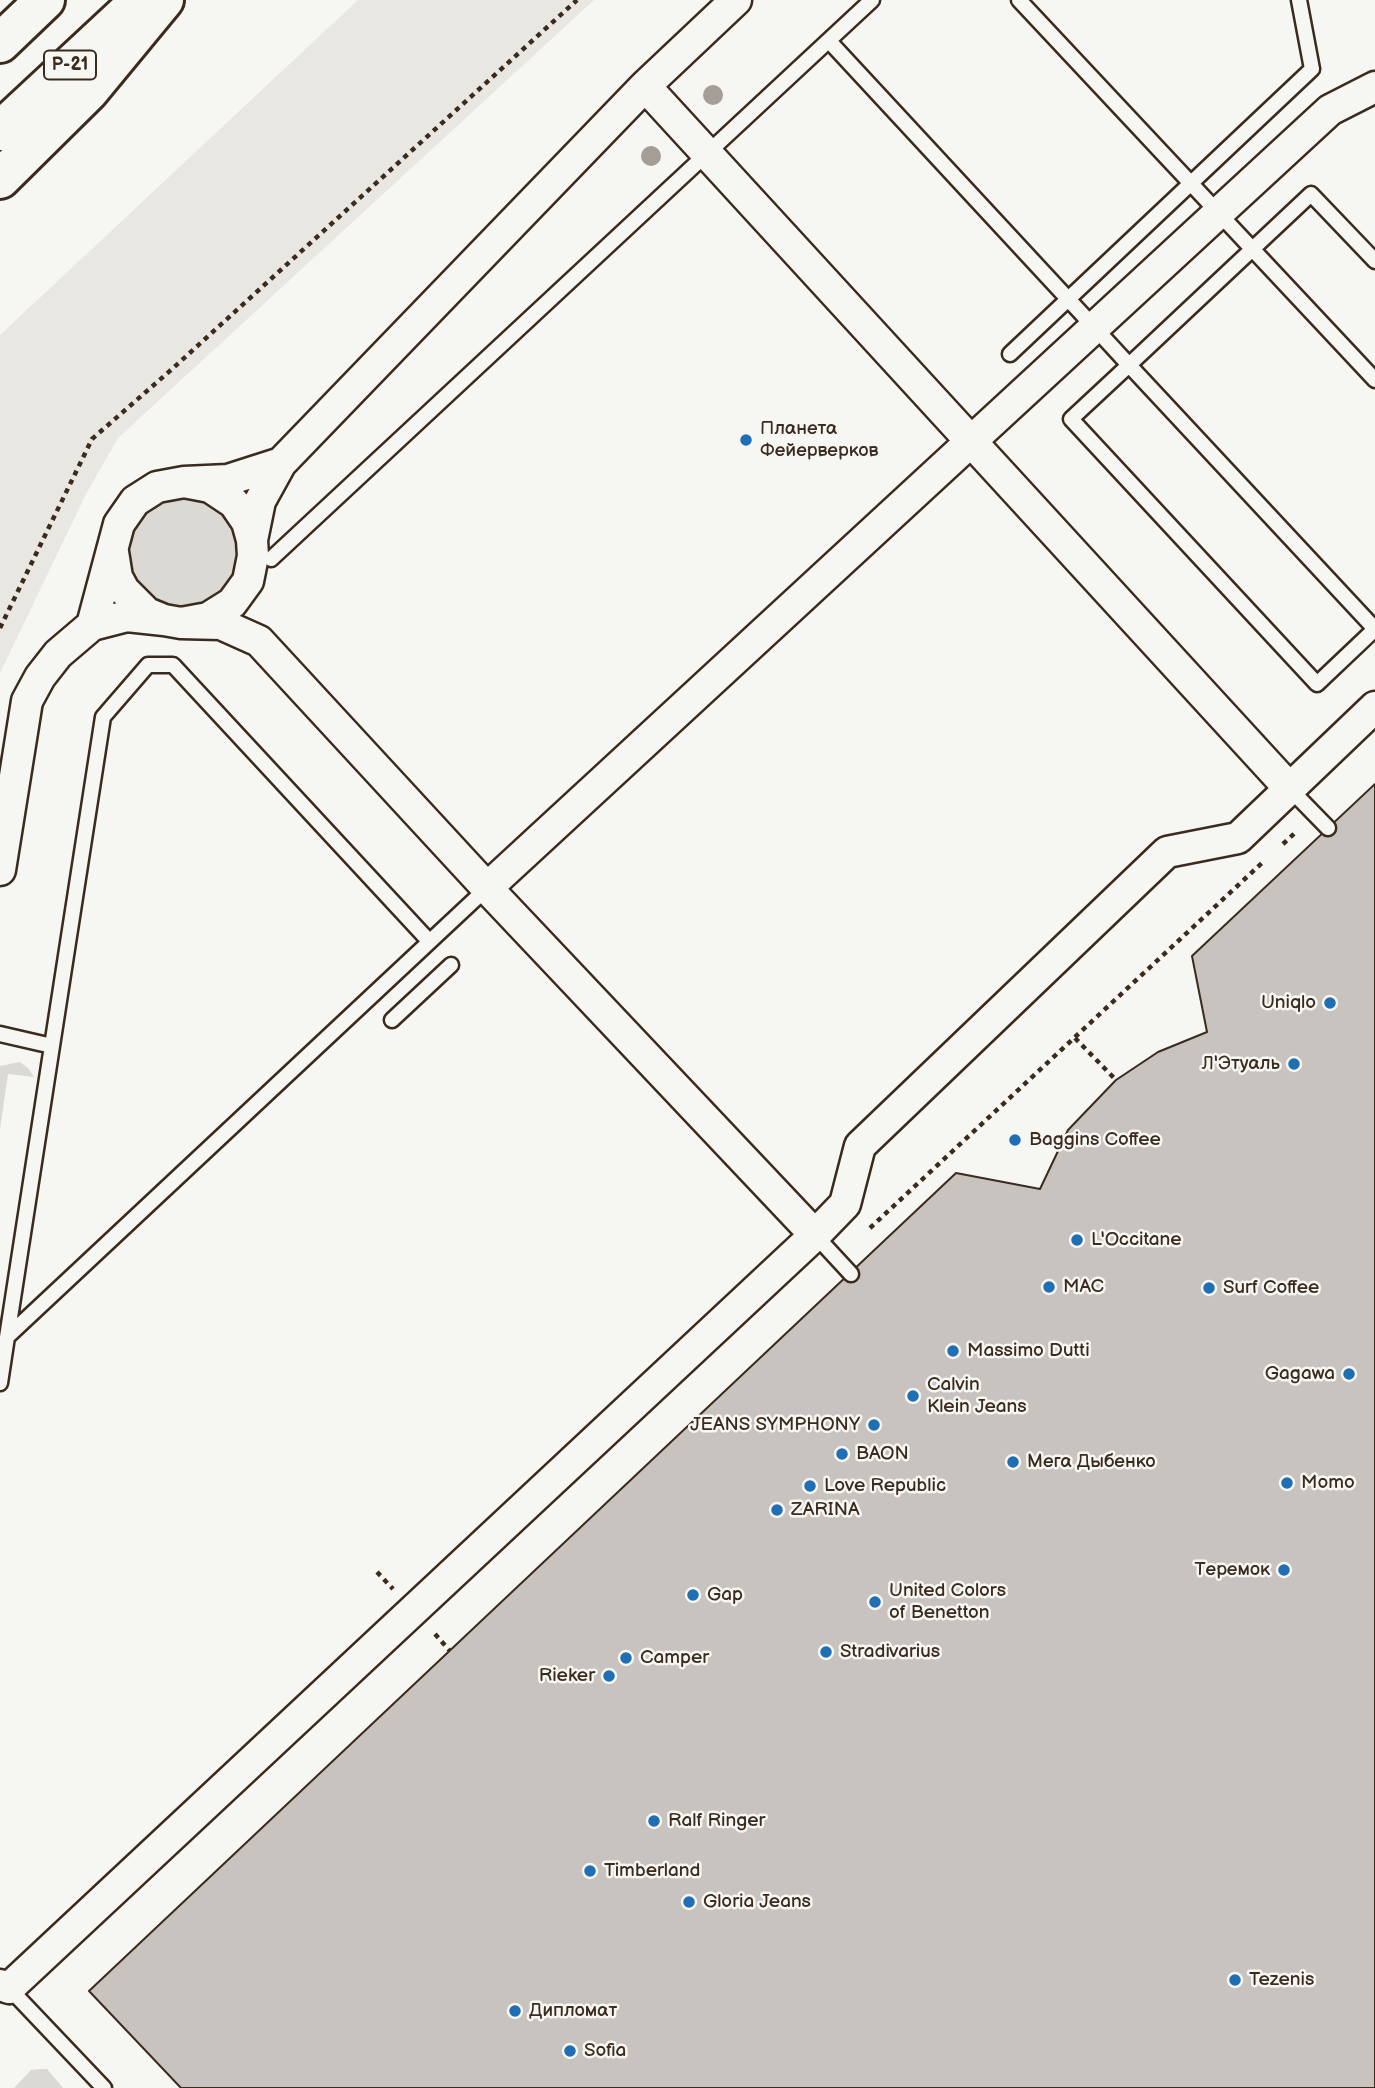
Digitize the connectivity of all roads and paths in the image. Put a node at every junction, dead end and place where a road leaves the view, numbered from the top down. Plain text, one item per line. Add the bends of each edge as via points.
1 (45, 0) edge
2 (141, 0) edge
3 (164, 0) edge
4 (577, 0) edge
5 (736, 0) edge
6 (872, 0) edge
7 (1019, 0) edge
8 (1299, 0) edge
9 (828, 41) junction
10 (0, 43) edge
11 (645, 86) junction
12 (1375, 87) edge
13 (0, 131) edge
14 (708, 153) junction
15 (0, 179) edge
16 (1190, 183) junction
17 (1218, 213) junction
18 (1252, 249) junction
19 (1375, 261) edge
20 (1068, 299) junction
21 (1094, 327) junction
22 (1010, 354) dead end
23 (1129, 365) junction
24 (1375, 380) edge
25 (971, 440) junction
26 (281, 463) junction
27 (184, 482) junction
28 (113, 552) junction
29 (259, 552) junction
30 (172, 621) junction
31 (92, 625) junction
32 (0, 628) edge
33 (259, 641) junction
34 (1375, 707) edge
35 (1290, 789) junction
36 (1328, 828) dead end
37 (0, 870) edge
38 (487, 888) junction
39 (429, 941) junction
40 (451, 965) dead end
41 (392, 1020) dead end
42 (0, 1034) edge
43 (1075, 1037) dead end
44 (52, 1046) junction
45 (1116, 1080) dead end
46 (815, 1235) junction
47 (851, 1273) dead end
48 (7, 1337) junction
49 (0, 1383) edge
50 (5, 1987) edge
51 (104, 2088) edge

1 - 10 main road
2 - 13 main road, Р-21
3 - 15 main road via 89,91
4 - 32 path via 92,439
5 - 11 street
6 - 9 lane
7 - 16 lane
8 - 16 lane via 1312,69
9 - 14 lane
9 - 20 lane
11 - 14 street
11 - 26 street
12 - 17 street via 1330,110
14 - 25 street
14 - 29 lane
16 - 17 lane
16 - 20 lane
17 - 18 lane
17 - 21 street
18 - 19 lane via 1311,194
18 - 23 lane
18 - 24 lane
20 - 21 lane
20 - 22 lane
21 - 23 lane
21 - 25 street
23 - 23 lane via 1071,419 1317,684 1375,629
25 - 35 street
25 - 38 street
26 - 27 street via 228,480
26 - 29 street via 260,500
27 - 28 street via 157,487 135,501 119,524
27 - 29 street via 210,487 234,503
28 - 30 street via 124,590 147,613
28 - 31 street
29 - 30 street via 248,581 232,603 208,618
29 - 33 street via 250,608
30 - 31 street via 127,617
30 - 33 street via 221,624
31 - 37 street via 58,654 27,701
33 - 38 street
34 - 35 street
35 - 36 lane
35 - 46 street via 1238,838 1167,852 860,1146 845,1204
38 - 39 lane
38 - 46 street
39 - 44 lane via 173,665 148,665 103,717
39 - 48 lane
40 - 41 lane
42 - 44 lane
43 - 45 path
44 - 48 lane
46 - 47 lane
46 - 50 street
48 - 49 lane
50 - 51 lane

